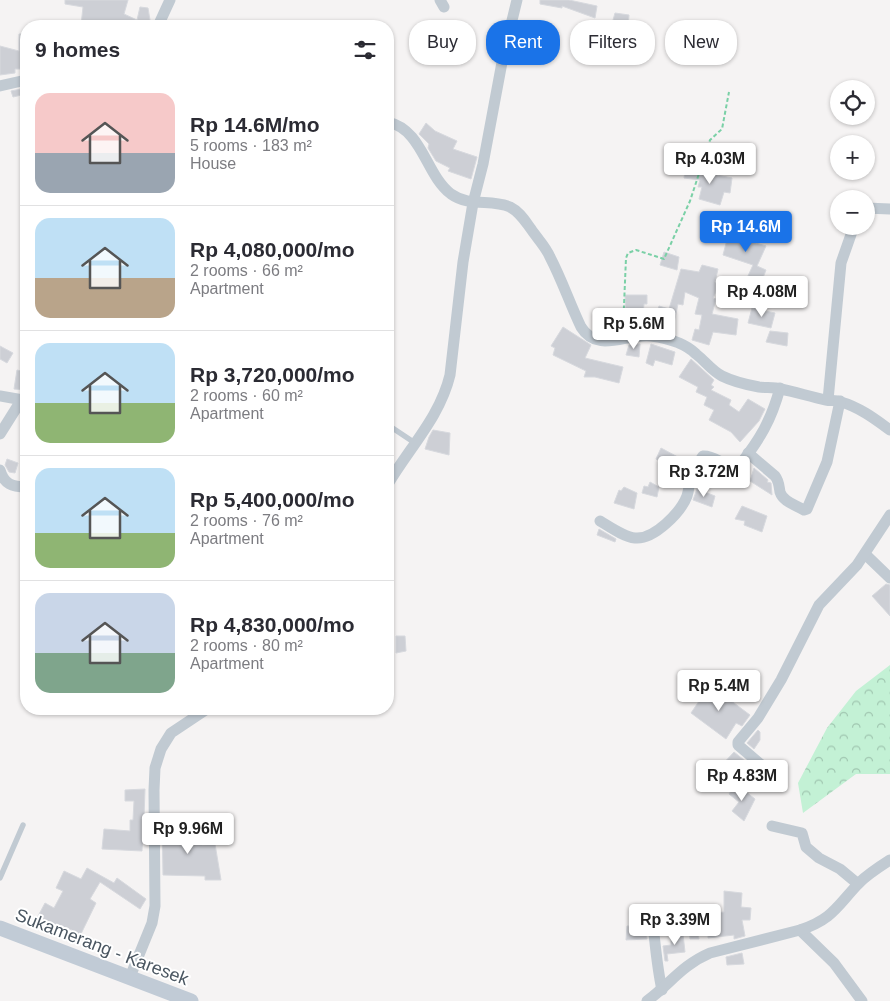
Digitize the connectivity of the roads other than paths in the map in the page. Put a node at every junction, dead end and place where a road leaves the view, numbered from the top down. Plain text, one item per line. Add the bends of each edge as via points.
1 (170, 0) edge
2 (516, 0) edge
3 (161, 20) edge
4 (20, 81) edge
5 (0, 86) edge
6 (394, 124) edge
7 (473, 203) junction
8 (875, 208) edge
9 (890, 209) edge
10 (851, 235) edge
11 (780, 388) junction
12 (0, 396) edge
13 (20, 398) edge
14 (828, 400) junction
15 (840, 401) junction
16 (20, 406) edge
17 (394, 429) edge
18 (890, 430) edge
19 (0, 434) edge
20 (415, 443) junction
21 (748, 453) junction
22 (0, 470) edge
23 (394, 475) edge
24 (20, 487) edge
25 (890, 515) edge
26 (600, 521) dead end
27 (865, 554) junction
28 (890, 578) edge
29 (198, 715) edge
30 (766, 768) dead end
31 (23, 825) dead end
32 (772, 826) dead end
33 (890, 860) edge
34 (0, 878) edge
35 (858, 884) junction
36 (651, 910) dead end
37 (0, 928) edge
38 (800, 930) junction
39 (130, 976) junction
40 (662, 990) junction
41 (191, 1001) edge
42 (647, 1001) edge
43 (862, 1001) edge

1 - 3 street
2 - 7 street
4 - 5 street
6 - 7 street via 411,135 451,194
7 - 11 street via 502,204 520,214 550,256 567,298 586,334 592,339 650,336 665,339 694,352 723,376 756,387
7 - 20 street via 446,392
8 - 9 street
10 - 14 street via 841,263
11 - 14 street
11 - 21 street via 770,421
12 - 13 street
14 - 15 street
15 - 18 street
15 - 21 street via 827,462 807,509 784,500 775,476
16 - 19 street
17 - 20 lane
20 - 23 street
21 - 26 street via 739,466 733,467 703,456 691,477 682,506 646,537 632,538
22 - 24 street via 8,484
25 - 27 street
27 - 28 street
27 - 30 street via 819,605 781,680 758,718 738,742
29 - 39 street via 171,733 155,768 155,906 152,923
31 - 34 lane
32 - 35 street via 802,833 806,847
33 - 35 street
35 - 38 street via 838,909
36 - 40 street via 656,967
37 - 39 street, Sukamerang - Karesek
38 - 40 street via 698,958 681,969
38 - 43 street via 834,963
39 - 41 street, Sukamerang - Karesek
40 - 42 street

